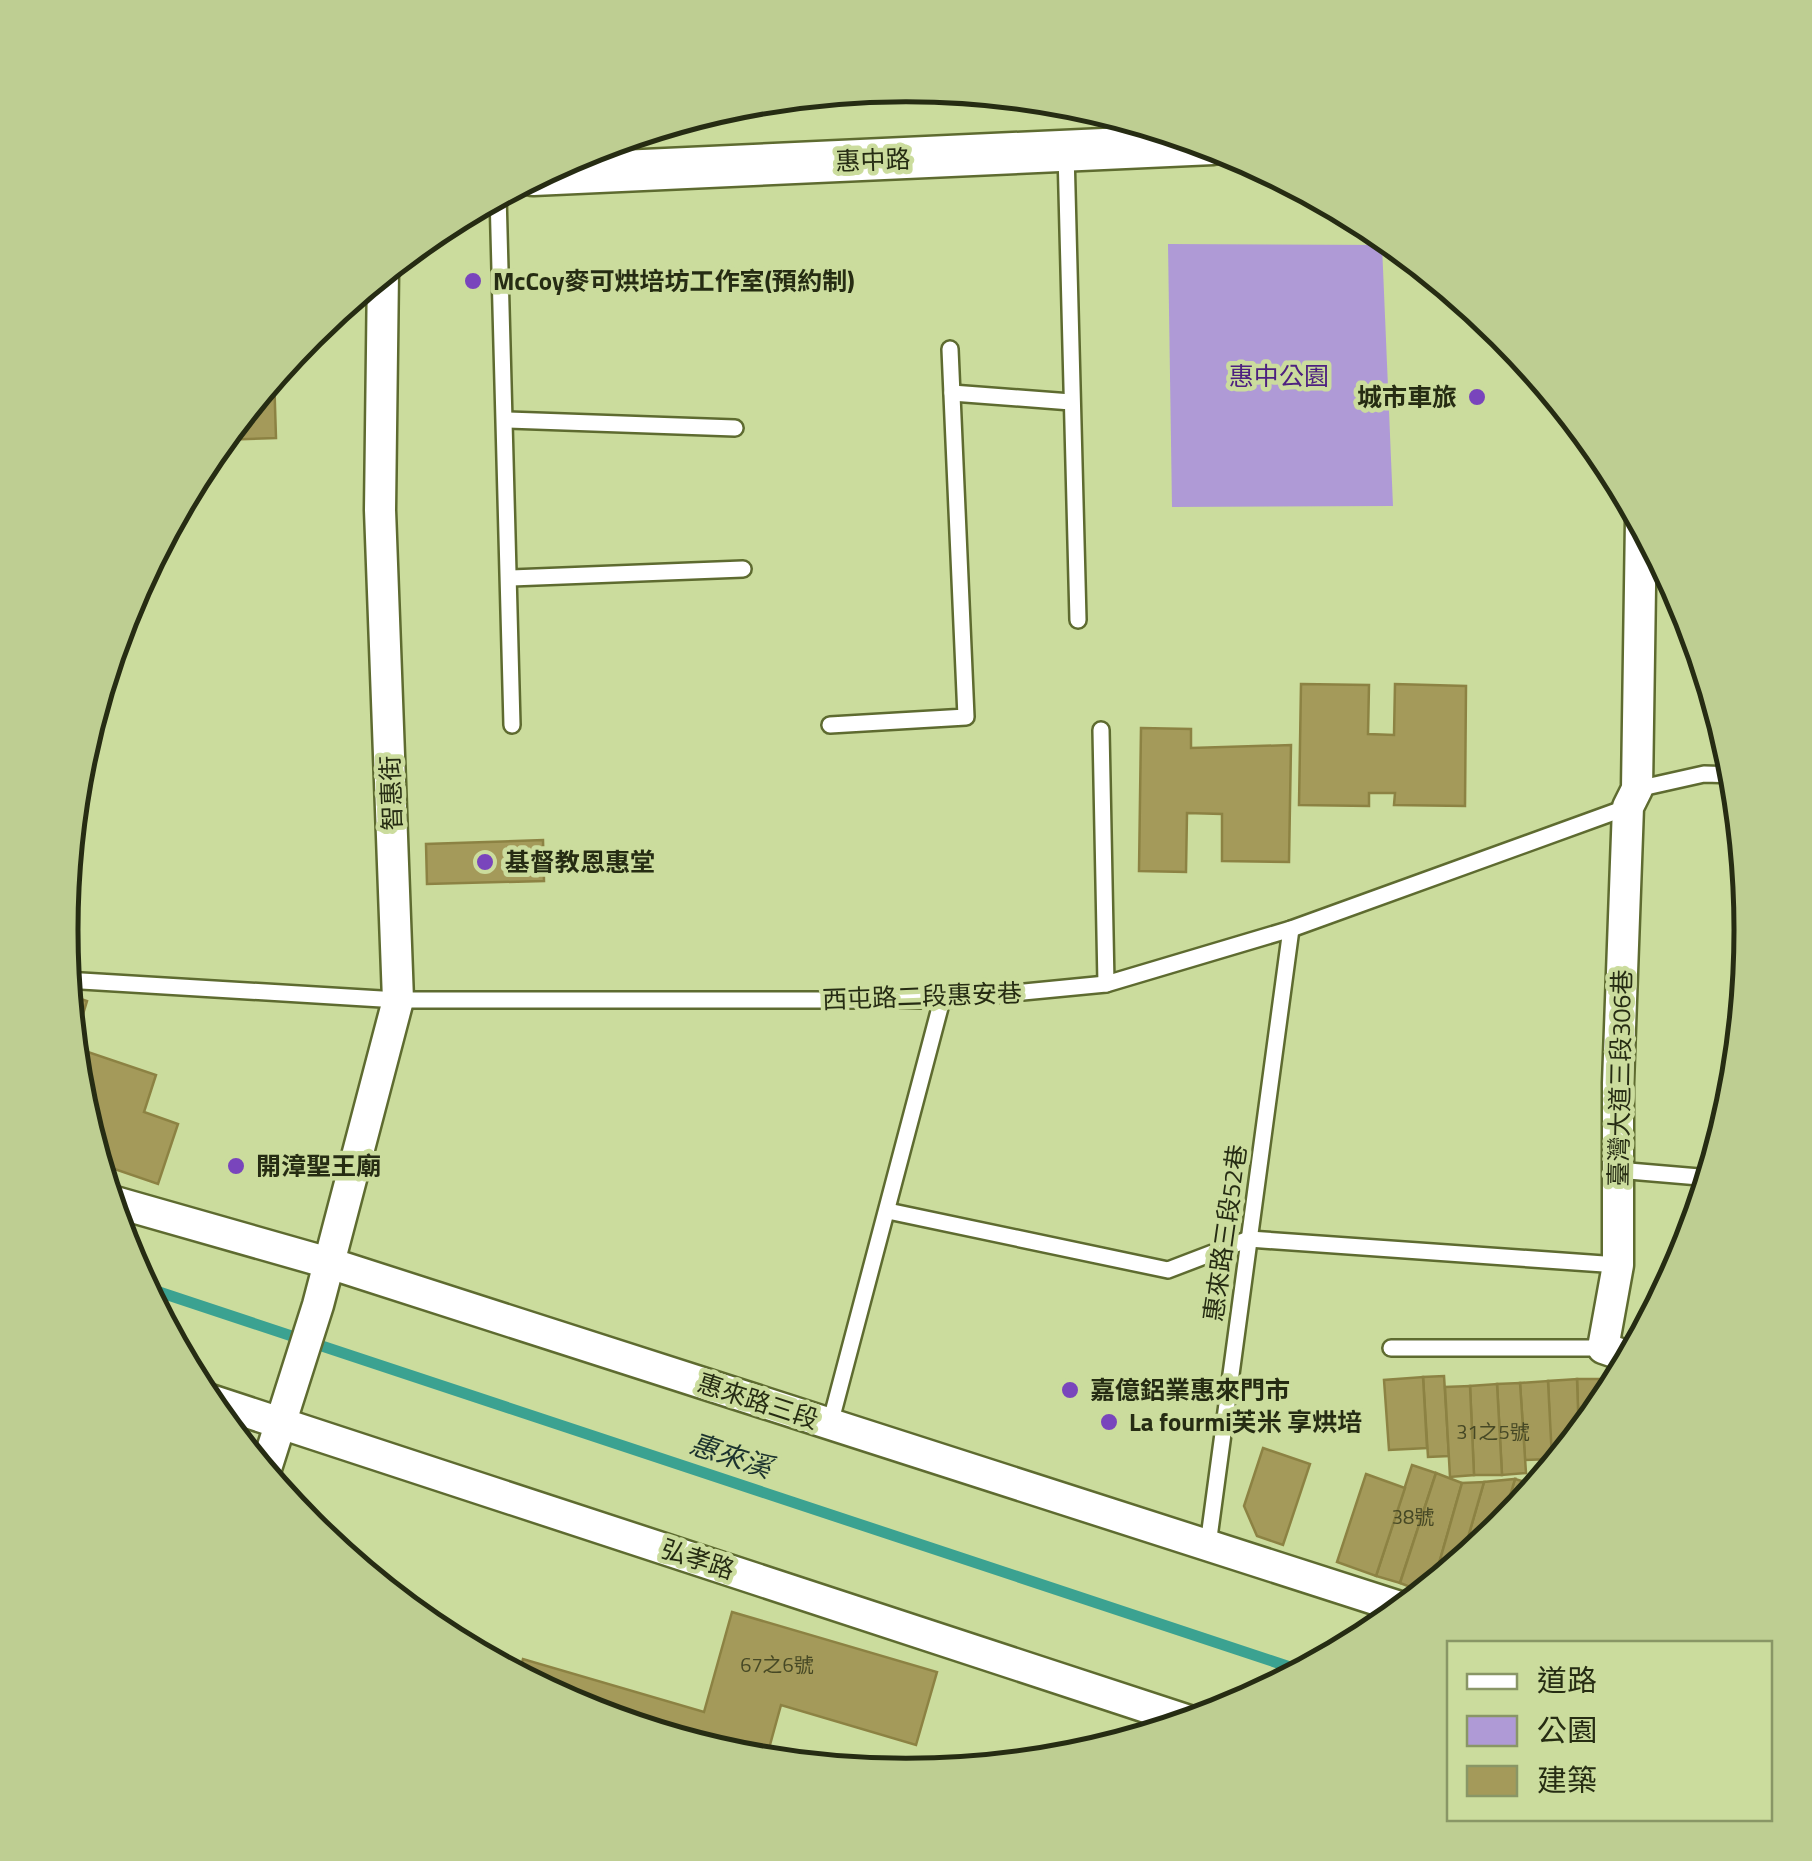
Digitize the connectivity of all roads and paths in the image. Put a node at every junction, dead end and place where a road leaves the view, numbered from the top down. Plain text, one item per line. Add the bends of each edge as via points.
1 (1173, 146) edge
2 (1066, 152) junction
3 (570, 173) edge
4 (499, 209) edge
5 (383, 289) edge
6 (950, 349) dead end
7 (952, 393) junction
8 (1071, 402) junction
9 (506, 420) junction
10 (735, 428) dead end
11 (1640, 547) edge
12 (742, 569) dead end
13 (510, 578) junction
14 (1078, 620) dead end
15 (512, 725) dead end
16 (830, 725) dead end
17 (1102, 730) dead end
18 (1720, 774) edge
19 (1632, 798) junction
20 (1291, 929) junction
21 (79, 981) edge
22 (1106, 984) junction
23 (398, 1000) junction
24 (942, 1000) junction
25 (1617, 1170) junction
26 (1697, 1177) edge
27 (124, 1205) edge
28 (888, 1211) junction
29 (1249, 1239) junction
30 (329, 1263) junction
31 (1618, 1265) junction
32 (1391, 1348) dead end
33 (1603, 1348) junction
34 (1619, 1353) edge
35 (227, 1405) edge
36 (279, 1420) junction
37 (830, 1424) junction
38 (268, 1459) edge
39 (1208, 1545) junction
40 (1388, 1603) edge
41 (1171, 1715) edge

1 - 2 street, 惠中路
2 - 3 street, 惠中路
2 - 8 lane
4 - 9 lane
5 - 23 street, 智惠街 via 380,510
6 - 7 lane
7 - 8 lane
7 - 16 lane via 966,717
8 - 14 lane
9 - 10 lane
9 - 13 lane
11 - 19 street, 臺灣大道三段306巷
12 - 13 lane
13 - 15 lane
17 - 22 lane
18 - 19 lane, 西屯路二段惠安巷
19 - 20 lane, 西屯路二段惠安巷
19 - 25 street, 臺灣大道三段306巷
20 - 22 lane, 西屯路二段惠安巷
20 - 29 lane, 惠來路三段52巷
21 - 23 lane, 西屯路二段惠安巷
22 - 24 lane, 西屯路二段惠安巷
23 - 24 lane, 西屯路二段惠安巷
23 - 30 street, 智惠街
24 - 28 lane
25 - 26 lane
25 - 31 street, 臺灣大道三段306巷
27 - 30 street, 惠來路三段
28 - 29 lane via 1168,1270
28 - 37 lane
29 - 31 lane
29 - 39 lane, 惠來路三段52巷
30 - 36 street, 智惠街
30 - 37 street, 惠來路三段
31 - 33 street, 臺灣大道三段306巷
32 - 33 lane
33 - 34 street
35 - 36 street, 弘孝路
36 - 38 street
36 - 41 street, 弘孝路
37 - 39 street, 惠來路三段
39 - 40 street, 惠來路三段

